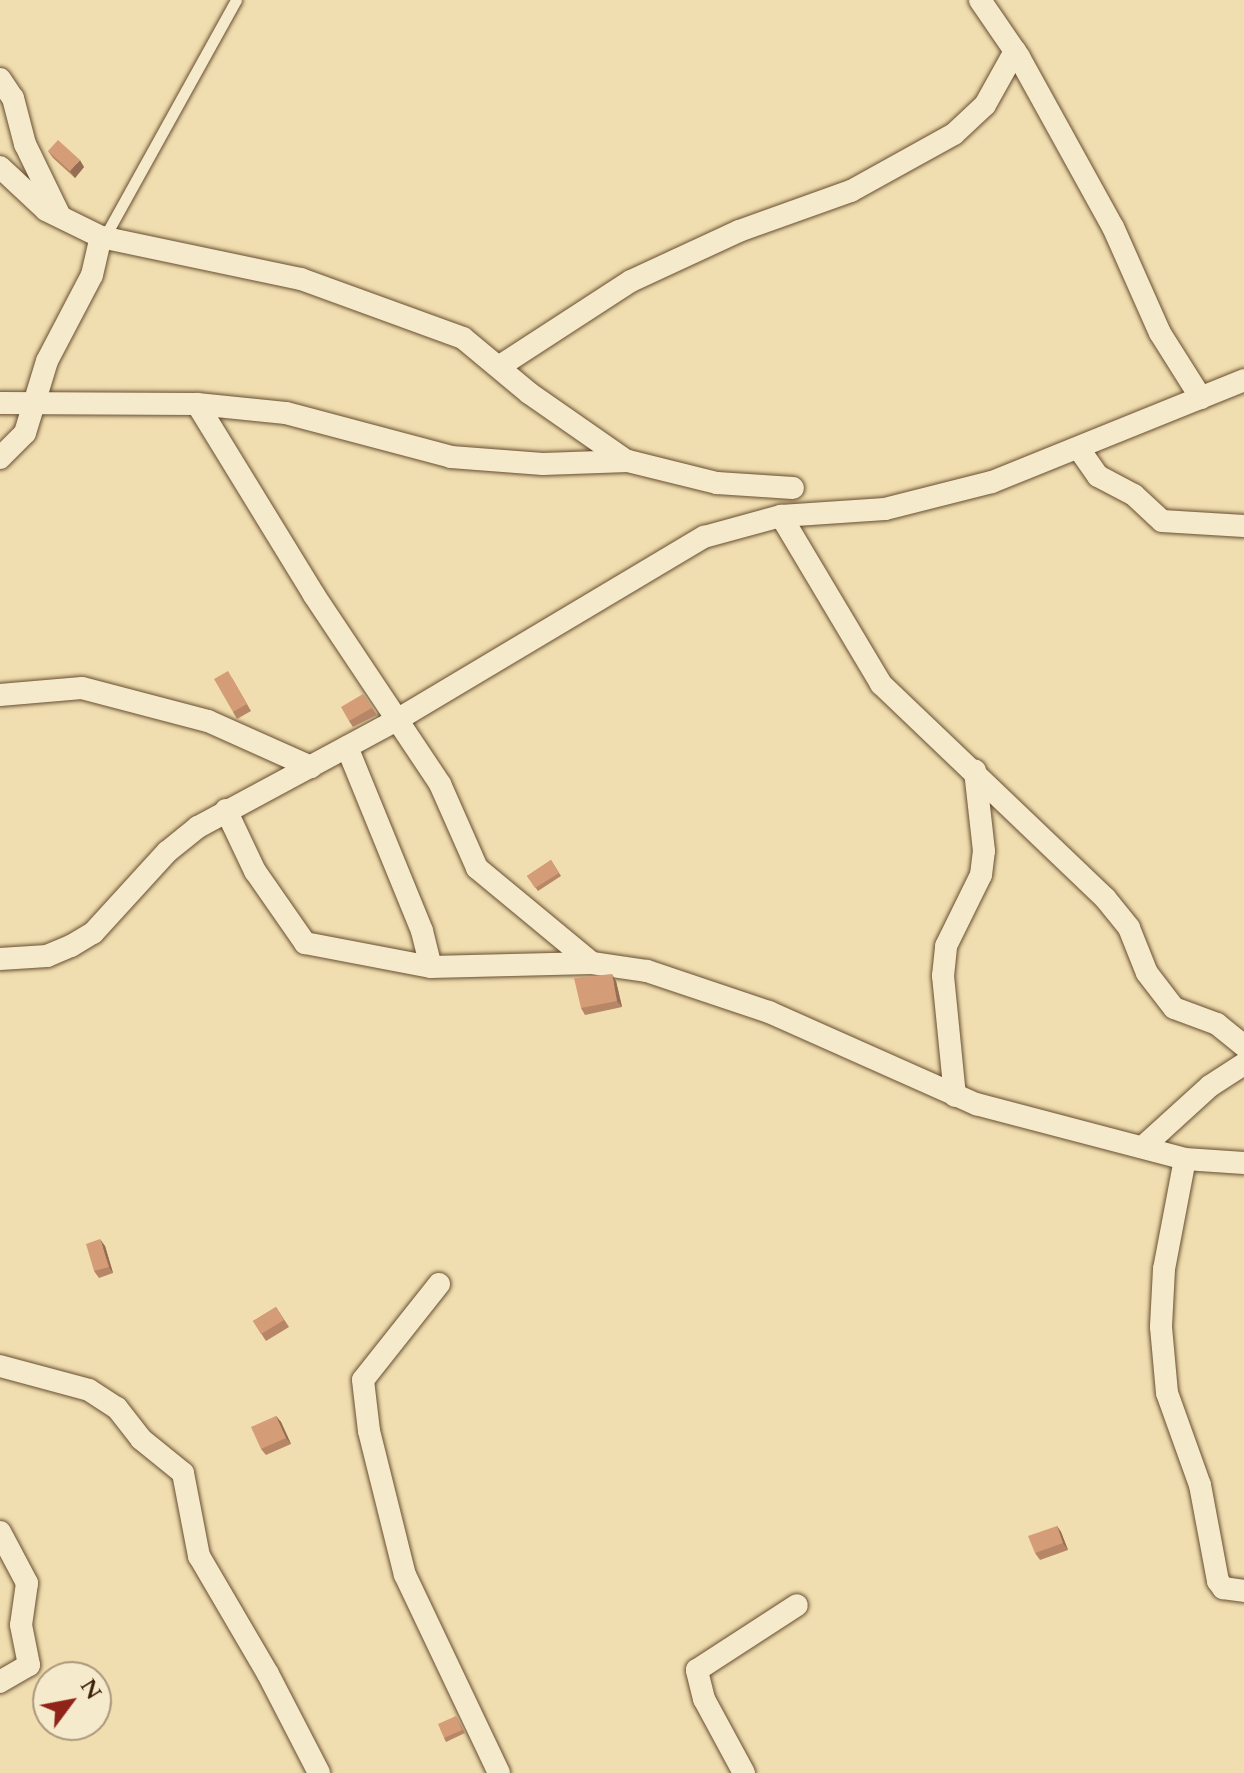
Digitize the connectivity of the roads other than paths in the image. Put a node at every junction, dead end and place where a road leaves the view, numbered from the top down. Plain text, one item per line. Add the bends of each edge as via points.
1 (236, 0) edge
2 (980, 0) edge
3 (1015, 51) junction
4 (0, 79) edge
5 (0, 167) edge
6 (63, 222) junction
7 (102, 237) junction
8 (500, 366) junction
9 (1244, 380) edge
10 (1201, 398) junction
11 (0, 403) edge
12 (197, 404) junction
13 (31, 406) junction
14 (1079, 449) junction
15 (0, 458) edge
16 (628, 461) junction
17 (793, 488) dead end
18 (781, 516) junction
19 (1244, 526) edge
20 (0, 695) edge
21 (395, 721) junction
22 (347, 747) junction
23 (311, 767) junction
24 (975, 771) junction
25 (226, 810) junction
26 (0, 959) edge
27 (592, 963) junction
28 (431, 967) junction
29 (1244, 1046) edge
30 (1244, 1064) edge
31 (955, 1096) junction
32 (1144, 1146) junction
33 (1185, 1159) junction
34 (1244, 1163) edge
35 (439, 1284) dead end
36 (0, 1366) edge
37 (0, 1532) edge
38 (1244, 1591) edge
39 (797, 1605) dead end
40 (0, 1682) edge
41 (319, 1773) edge
42 (499, 1773) edge
43 (744, 1773) edge

1 - 7 lane
2 - 3 street
3 - 8 street via 985,105 954,134 875,180 739,231 631,281
3 - 10 street via 1113,227 1160,333
4 - 6 street via 13,98 32,162
5 - 6 street
6 - 7 street
7 - 8 street via 301,279 463,338
7 - 13 street via 92,275 47,361
8 - 16 street via 586,436
9 - 10 street
10 - 14 street
11 - 13 street
12 - 13 street
12 - 16 street via 313,417 451,457 543,464
12 - 21 street
13 - 15 street via 25,433
14 - 18 street via 992,482 885,509
14 - 19 street via 1098,476 1134,495 1162,521
16 - 17 street via 717,483
18 - 21 street via 739,524 665,556
18 - 24 street via 875,676
20 - 23 street via 82,688 208,721
21 - 22 street
21 - 27 street via 440,784 477,868
22 - 23 street
22 - 28 street via 422,931
23 - 25 street
24 - 29 street via 1105,898 1129,928 1147,973 1165,1000 1181,1013 1217,1024
24 - 31 street via 984,851 981,875 946,946 943,976
25 - 26 street via 167,852 93,933 47,956
25 - 28 street via 255,871 305,943
27 - 28 street
27 - 31 street via 667,976 769,1012
30 - 32 street via 1210,1086
31 - 32 street
32 - 33 street
33 - 34 street
33 - 38 street via 1164,1269 1161,1327 1167,1393 1200,1485 1218,1581 1223,1588
35 - 42 street via 363,1380 367,1418 405,1575
36 - 41 street via 89,1390 117,1408 141,1439 183,1473 199,1556
37 - 40 street via 27,1583 21,1625 29,1665
39 - 43 street via 697,1670 704,1699

